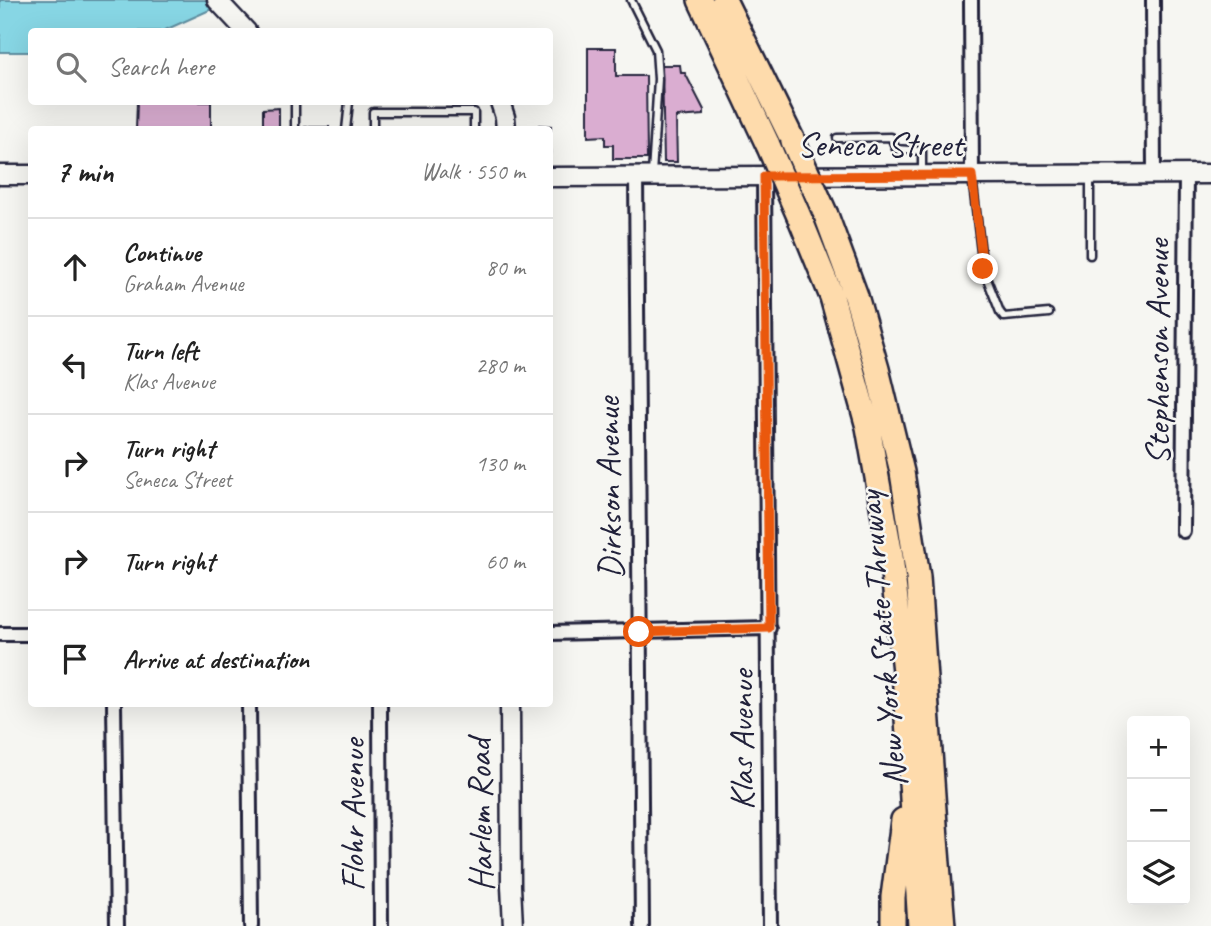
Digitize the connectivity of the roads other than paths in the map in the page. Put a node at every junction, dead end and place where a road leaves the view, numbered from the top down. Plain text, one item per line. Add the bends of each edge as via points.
1 (631, 0) edge
2 (700, 0) edge
3 (724, 0) edge
4 (971, 0) edge
5 (1153, 0) edge
6 (223, 7) edge
7 (243, 28) edge
8 (295, 105) edge
9 (349, 105) edge
10 (501, 105) edge
11 (295, 126) edge
12 (346, 126) edge
13 (373, 126) edge
14 (474, 126) edge
15 (506, 126) edge
16 (837, 138) dead end
17 (1154, 174) junction
18 (1186, 174) junction
19 (1211, 174) edge
20 (0, 175) edge
21 (28, 175) edge
22 (922, 175) junction
23 (972, 175) junction
24 (1090, 175) junction
25 (644, 176) junction
26 (764, 176) junction
27 (553, 177) edge
28 (1090, 254) dead end
29 (1049, 313) dead end
30 (1183, 531) dead end
31 (769, 628) junction
32 (639, 632) junction
33 (553, 633) edge
34 (0, 634) edge
35 (28, 634) edge
36 (114, 707) edge
37 (249, 707) edge
38 (380, 707) edge
39 (510, 707) edge
40 (911, 765) junction
41 (117, 926) edge
42 (251, 926) edge
43 (381, 926) edge
44 (513, 926) edge
45 (642, 926) edge
46 (770, 926) edge
47 (893, 926) edge
48 (920, 926) edge
49 (943, 926) edge

1 - 25 lane via 656,50 658,79
2 - 40 highway, New York State Thruway, bridge via 832,298 868,427 891,556
3 - 49 highway, New York State Thruway, bridge via 826,215 856,296 902,472 918,577
4 - 23 street
5 - 17 street
6 - 7 main road
8 - 11 lane
9 - 12 lane
10 - 15 main road
13 - 14 lane via 373,112 444,111 474,112
16 - 22 lane via 891,137 896,149 922,151
17 - 18 main road, Seneca Street
17 - 24 main road, Seneca Street
18 - 19 main road, Seneca Street
18 - 30 street, Stephenson Avenue
20 - 21 main road
22 - 23 main road, Seneca Street
22 - 26 main road, Seneca Street
23 - 24 main road, Seneca Street
23 - 29 lane via 983,269 1000,312 1004,317
24 - 28 lane
25 - 26 main road, Seneca Street
25 - 27 main road, Seneca Street
25 - 32 street, Dirkson Avenue
26 - 31 street, Klas Avenue
31 - 32 street
31 - 46 street, Klas Avenue
32 - 33 street
32 - 45 street, Dirkson Avenue
34 - 35 street
36 - 41 street
37 - 42 street
38 - 43 street, Flohr Avenue
39 - 44 main road, Harlem Road
40 - 47 highway
40 - 48 highway, New York State Thruway

